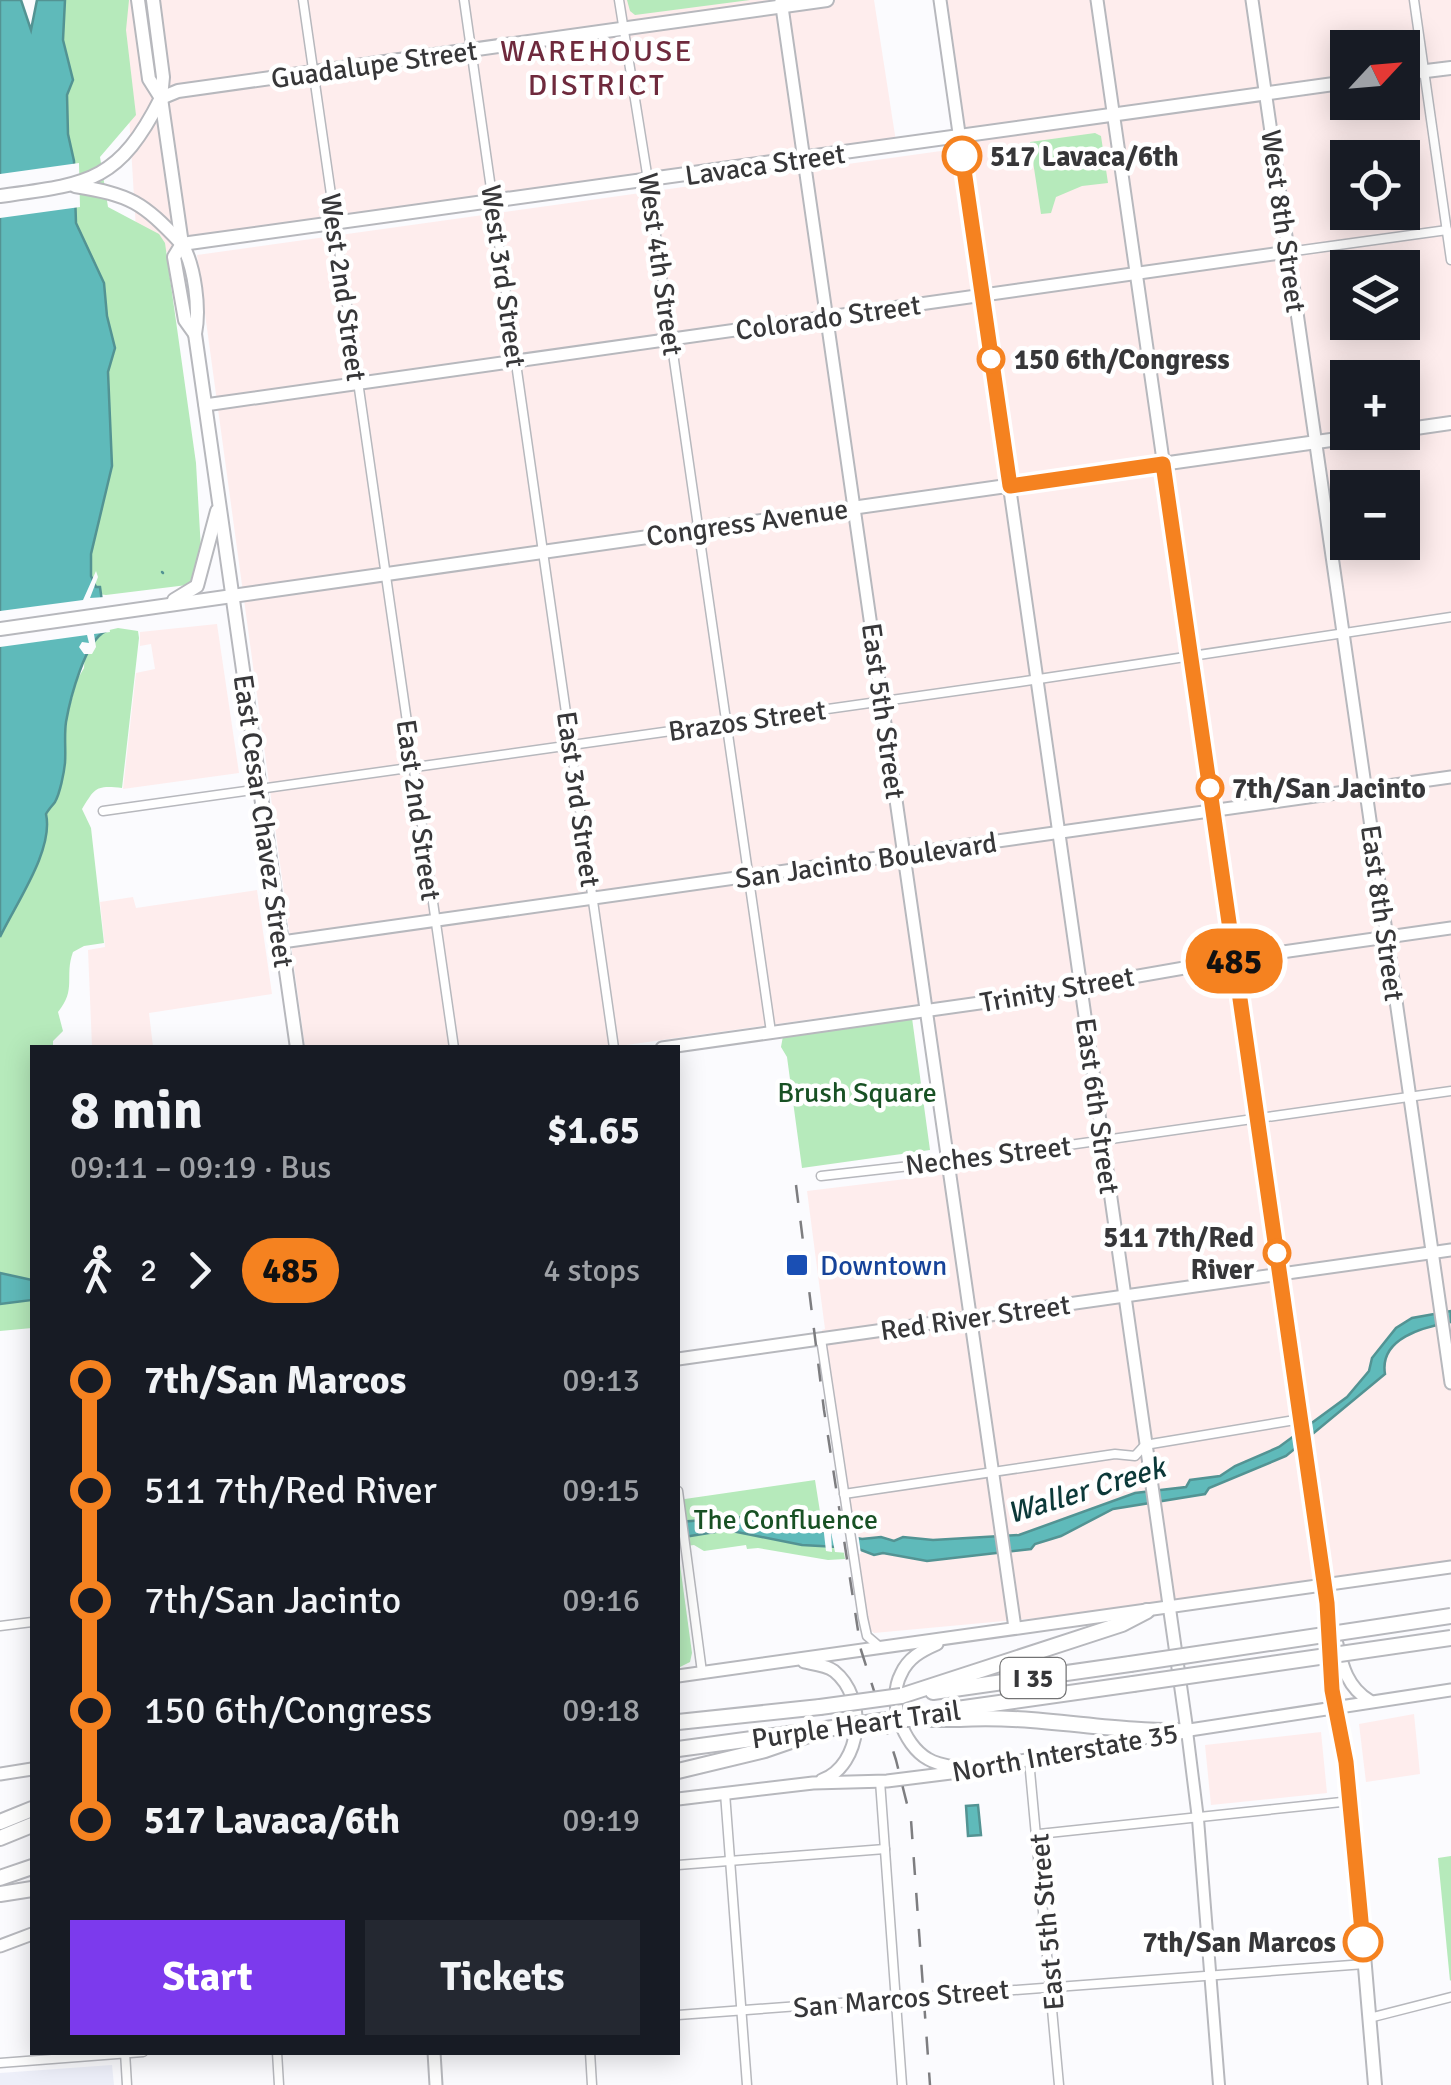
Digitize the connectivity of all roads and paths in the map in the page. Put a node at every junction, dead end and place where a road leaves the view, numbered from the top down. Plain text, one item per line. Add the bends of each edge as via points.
1 (138, 0) edge
2 (153, 0) edge
3 (303, 0) edge
4 (464, 0) edge
5 (620, 0) edge
6 (827, 0) edge
7 (940, 0) edge
8 (1096, 0) edge
9 (1252, 0) edge
10 (1414, 0) edge
11 (782, 3) edge
12 (624, 29) junction
13 (471, 51) junction
14 (1451, 68) edge
15 (1424, 71) junction
16 (1420, 72) edge
17 (314, 73) junction
18 (1330, 85) edge
19 (1266, 94) junction
20 (160, 98) junction
21 (1113, 115) junction
22 (959, 137) junction
23 (804, 158) junction
24 (648, 180) junction
25 (72, 186) junction
26 (0, 196) edge
27 (493, 202) junction
28 (335, 224) junction
29 (1449, 230) edge
30 (182, 244) junction
31 (1288, 252) junction
32 (1451, 260) edge
33 (1136, 274) junction
34 (982, 295) junction
35 (827, 317) junction
36 (671, 339) junction
37 (516, 361) junction
38 (358, 383) junction
39 (205, 405) junction
40 (1451, 423) edge
41 (1420, 427) edge
42 (1330, 440) edge
43 (1316, 442) junction
44 (1163, 464) junction
45 (1010, 486) junction
46 (219, 505) junction
47 (854, 508) junction
48 (698, 529) junction
49 (544, 551) junction
50 (385, 573) junction
51 (232, 595) junction
52 (163, 606) junction
53 (1451, 617) edge
54 (0, 629) edge
55 (1343, 632) junction
56 (1190, 655) junction
57 (1037, 678) junction
58 (882, 701) junction
59 (726, 723) junction
60 (571, 744) junction
61 (413, 767) junction
62 (1451, 777) edge
63 (260, 788) junction
64 (1366, 789) junction
65 (102, 810) dead end
66 (1213, 811) junction
67 (1059, 832) junction
68 (904, 854) junction
69 (748, 876) junction
70 (592, 898) junction
71 (435, 920) junction
72 (1451, 928) edge
73 (1387, 937) junction
74 (282, 942) junction
75 (1234, 960) junction
76 (1081, 984) junction
77 (926, 1010) junction
78 (771, 1032) junction
79 (297, 1045) edge
80 (454, 1045) edge
81 (614, 1045) edge
82 (680, 1045) edge
83 (1451, 1092) edge
84 (1410, 1097) junction
85 (1257, 1119) junction
86 (1102, 1140) junction
87 (948, 1161) junction
88 (821, 1176) dead end
89 (1451, 1250) edge
90 (1432, 1253) junction
91 (1280, 1274) junction
92 (1124, 1296) junction
93 (970, 1318) junction
94 (821, 1339) junction
95 (680, 1359) edge
96 (1451, 1384) edge
97 (1300, 1419) junction
98 (1145, 1445) junction
99 (993, 1472) junction
100 (844, 1494) junction
101 (680, 1512) edge
102 (1451, 1567) edge
103 (1324, 1585) junction
104 (1327, 1603) junction
105 (1168, 1607) junction
106 (1146, 1611) junction
107 (1451, 1616) edge
108 (30, 1622) edge
109 (0, 1626) edge
110 (1015, 1628) junction
111 (954, 1637) junction
112 (1451, 1638) edge
113 (880, 1648) junction
114 (795, 1659) junction
115 (702, 1672) junction
116 (680, 1676) edge
117 (940, 1686) junction
118 (1451, 1690) edge
119 (1371, 1701) junction
120 (1336, 1706) junction
121 (958, 1714) junction
122 (680, 1722) edge
123 (826, 1729) junction
124 (1187, 1730) junction
125 (680, 1749) edge
126 (1029, 1760) junction
127 (30, 1769) edge
128 (680, 1771) edge
129 (967, 1771) junction
130 (0, 1774) edge
131 (880, 1781) junction
132 (813, 1783) junction
133 (725, 1793) junction
134 (680, 1800) edge
135 (1351, 1801) junction
136 (30, 1811) edge
137 (1198, 1819) junction
138 (0, 1822) edge
139 (30, 1826) edge
140 (1038, 1834) junction
141 (0, 1838) edge
142 (885, 1849) junction
143 (730, 1860) junction
144 (680, 1865) edge
145 (30, 1868) edge
146 (0, 1878) edge
147 (30, 1889) edge
148 (0, 1894) edge
149 (30, 1935) edge
150 (0, 1946) edge
151 (1365, 1964) junction
152 (1211, 1975) junction
153 (1052, 1986) junction
154 (895, 1997) junction
155 (1451, 1997) edge
156 (741, 2010) junction
157 (680, 2015) edge
158 (1369, 2018) junction
159 (97, 2055) edge
160 (125, 2055) edge
161 (277, 2055) edge
162 (434, 2055) edge
163 (590, 2055) edge
164 (0, 2062) edge
165 (127, 2085) edge
166 (279, 2085) edge
167 (436, 2085) edge
168 (592, 2085) edge
169 (747, 2085) edge
170 (902, 2085) edge
171 (1060, 2085) edge
172 (1219, 2085) edge
173 (1374, 2085) edge

1 - 20 main road via 148,79
2 - 20 main road
3 - 17 street, West 2nd Street
4 - 13 street, West 3rd Street
5 - 12 street, West 4th Street
6 - 11 main road, Guadalupe Street
7 - 22 main road, East 6th Street
8 - 21 main road
9 - 19 main road, West 8th Street
10 - 15 street
11 - 12 main road, Guadalupe Street
11 - 23 main road, East 5th Street
12 - 13 main road, Guadalupe Street
12 - 24 street, West 4th Street
13 - 17 main road, Guadalupe Street
13 - 27 street, West 3rd Street
14 - 15 main road
15 - 16 main road
15 - 29 street
17 - 20 main road, Guadalupe Street
17 - 28 street, West 2nd Street
18 - 19 main road, Lavaca Street
19 - 21 main road, Lavaca Street
19 - 31 main road, West 8th Street
20 - 25 main road via 128,150
20 - 30 main road, East Cesar Chavez Street
21 - 22 main road, Lavaca Street
21 - 33 main road
22 - 23 main road, Lavaca Street
22 - 34 main road, East 6th Street
23 - 24 main road, Lavaca Street
23 - 35 main road, East 5th Street
24 - 27 main road, Lavaca Street
24 - 36 street, West 4th Street
25 - 26 main road
25 - 30 main road via 130,198
27 - 28 main road, Lavaca Street
27 - 37 street, West 3rd Street
28 - 30 main road, Lavaca Street
28 - 38 street, West 2nd Street
29 - 31 street, Colorado Street
29 - 32 street
30 - 39 main road, East Cesar Chavez Street via 174,257
31 - 33 main road, Colorado Street
31 - 43 main road, West 8th Street
33 - 34 main road, Colorado Street
33 - 44 main road
34 - 35 main road, Colorado Street
34 - 45 main road, East 6th Street
35 - 36 main road, Colorado Street
35 - 47 main road, East 5th Street
36 - 37 main road, Colorado Street
36 - 48 street, West 4th Street
37 - 38 main road, Colorado Street
37 - 49 street, West 3rd Street
38 - 39 main road, Colorado Street
38 - 50 street, West 2nd Street
39 - 46 main road, East Cesar Chavez Street
40 - 41 main road
42 - 43 main road, Congress Avenue
43 - 44 main road, Congress Avenue
43 - 55 main road, East 8th Street
44 - 45 main road, Congress Avenue
44 - 56 main road
45 - 47 main road, Congress Avenue
45 - 57 main road, East 6th Street
46 - 51 main road, East Cesar Chavez Street
46 - 52 main road via 197,586
47 - 48 main road, Congress Avenue
47 - 58 main road, East 5th Street
48 - 49 main road, Congress Avenue
48 - 59 street, West 4th Street
49 - 50 main road, Congress Avenue
49 - 60 street, East 3rd Street
50 - 51 main road, Congress Avenue
50 - 61 street, East 2nd Street
51 - 52 main road, Congress Avenue
51 - 63 main road, East Cesar Chavez Street
52 - 54 main road, Congress Avenue
53 - 55 street, Brazos Street
55 - 56 street, Brazos Street
55 - 64 main road, East 8th Street
56 - 57 street, Brazos Street
56 - 66 main road
57 - 58 street, Brazos Street
57 - 67 main road, East 6th Street
58 - 59 street, Brazos Street
58 - 68 main road, East 5th Street
59 - 60 street, Brazos Street
59 - 69 street, West 4th Street
60 - 61 street, Brazos Street
60 - 70 street, East 3rd Street
61 - 63 street, Brazos Street
61 - 71 street, East 2nd Street
62 - 64 main road, San Jacinto Boulevard
63 - 65 street, Brazos Street
63 - 74 main road, East Cesar Chavez Street
64 - 66 main road, San Jacinto Boulevard
64 - 73 main road, East 8th Street
66 - 67 main road, San Jacinto Boulevard
66 - 75 main road
67 - 68 main road, San Jacinto Boulevard
67 - 76 main road, East 6th Street
68 - 69 main road, San Jacinto Boulevard
68 - 77 main road, East 5th Street
69 - 70 main road, San Jacinto Boulevard
69 - 78 street, West 4th Street
70 - 71 main road, San Jacinto Boulevard
70 - 81 street, East 3rd Street
71 - 74 main road, San Jacinto Boulevard
71 - 80 street, East 2nd Street
72 - 73 main road, Trinity Street
73 - 75 main road, Trinity Street
73 - 84 main road, East 8th Street
74 - 79 main road, East Cesar Chavez Street
75 - 76 main road, Trinity Street
75 - 85 main road
76 - 77 main road, Trinity Street
76 - 86 main road, East 6th Street
77 - 78 main road, Trinity Street
77 - 87 main road, East 5th Street
78 - 82 main road, Trinity Street
83 - 84 street, Neches Street
84 - 85 street, Neches Street
84 - 90 main road, East 8th Street
85 - 86 street, Neches Street
85 - 91 main road
86 - 87 street, Neches Street
86 - 92 main road, East 6th Street
87 - 88 street, Neches Street
87 - 93 main road, East 5th Street
89 - 90 main road, Red River Street
90 - 91 main road, Red River Street
90 - 96 main road, East 8th Street
91 - 92 main road, Red River Street
91 - 97 main road
92 - 93 main road, Red River Street
92 - 98 main road, East 6th Street
93 - 94 main road, Red River Street
93 - 99 main road, East 5th Street
94 - 95 main road, Red River Street
94 - 100 street
97 - 98 street
97 - 103 main road
98 - 99 street via 1136,1456
98 - 105 main road, East 6th Street
99 - 100 street
99 - 110 main road, East 5th Street
100 - 113 street via 868,1636
101 - 115 street
102 - 103 main road
103 - 104 main road
103 - 105 main road
104 - 119 main road via 1346,1676
104 - 120 main road
105 - 106 main road
105 - 124 main road, East 6th Street
106 - 110 main road
106 - 117 highway
107 - 117 highway, Purple Heart Trail / I 35, bridge
108 - 109 street
110 - 111 main road
111 - 113 main road
111 - 129 main road via 912,1658 898,1678 896,1697 913,1747 929,1760
112 - 121 highway, Purple Heart Trail / I 35, bridge
113 - 114 main road
114 - 115 main road
114 - 132 main road via 834,1671 854,1711 850,1756 833,1776
115 - 116 main road
117 - 122 highway, Purple Heart Trail, bridge
118 - 119 main road, North Interstate 35
119 - 120 main road, North Interstate 35
120 - 124 main road, North Interstate 35
120 - 135 main road
121 - 123 highway, Purple Heart Trail, bridge
121 - 124 highway
123 - 125 highway, Purple Heart Trail
123 - 128 highway
124 - 126 main road, North Interstate 35
124 - 137 street, East 6th Street
126 - 129 main road, North Interstate 35
126 - 140 street, East 5th Street
127 - 130 main road
129 - 131 main road, North Interstate 35
131 - 132 main road, North Interstate 35
131 - 142 street
132 - 133 main road, North Interstate 35
133 - 134 main road, North Interstate 35
133 - 143 street
135 - 137 street
135 - 151 main road
136 - 138 highway
137 - 140 street
137 - 152 street, East 6th Street
139 - 141 highway
140 - 153 street, East 5th Street
142 - 143 street
142 - 154 street
143 - 144 street
143 - 156 street
145 - 146 highway
147 - 148 highway
149 - 150 main road
151 - 152 street, San Marcos Street
151 - 158 main road
152 - 153 street, San Marcos Street
152 - 172 street, East 6th Street
153 - 154 street, San Marcos Street
153 - 171 street, East 5th Street
154 - 156 street, San Marcos Street
154 - 170 street
155 - 158 street
156 - 157 street, San Marcos Street
156 - 169 street
158 - 173 main road
159 - 164 street
160 - 165 street
161 - 166 street
162 - 167 main road
163 - 168 street

